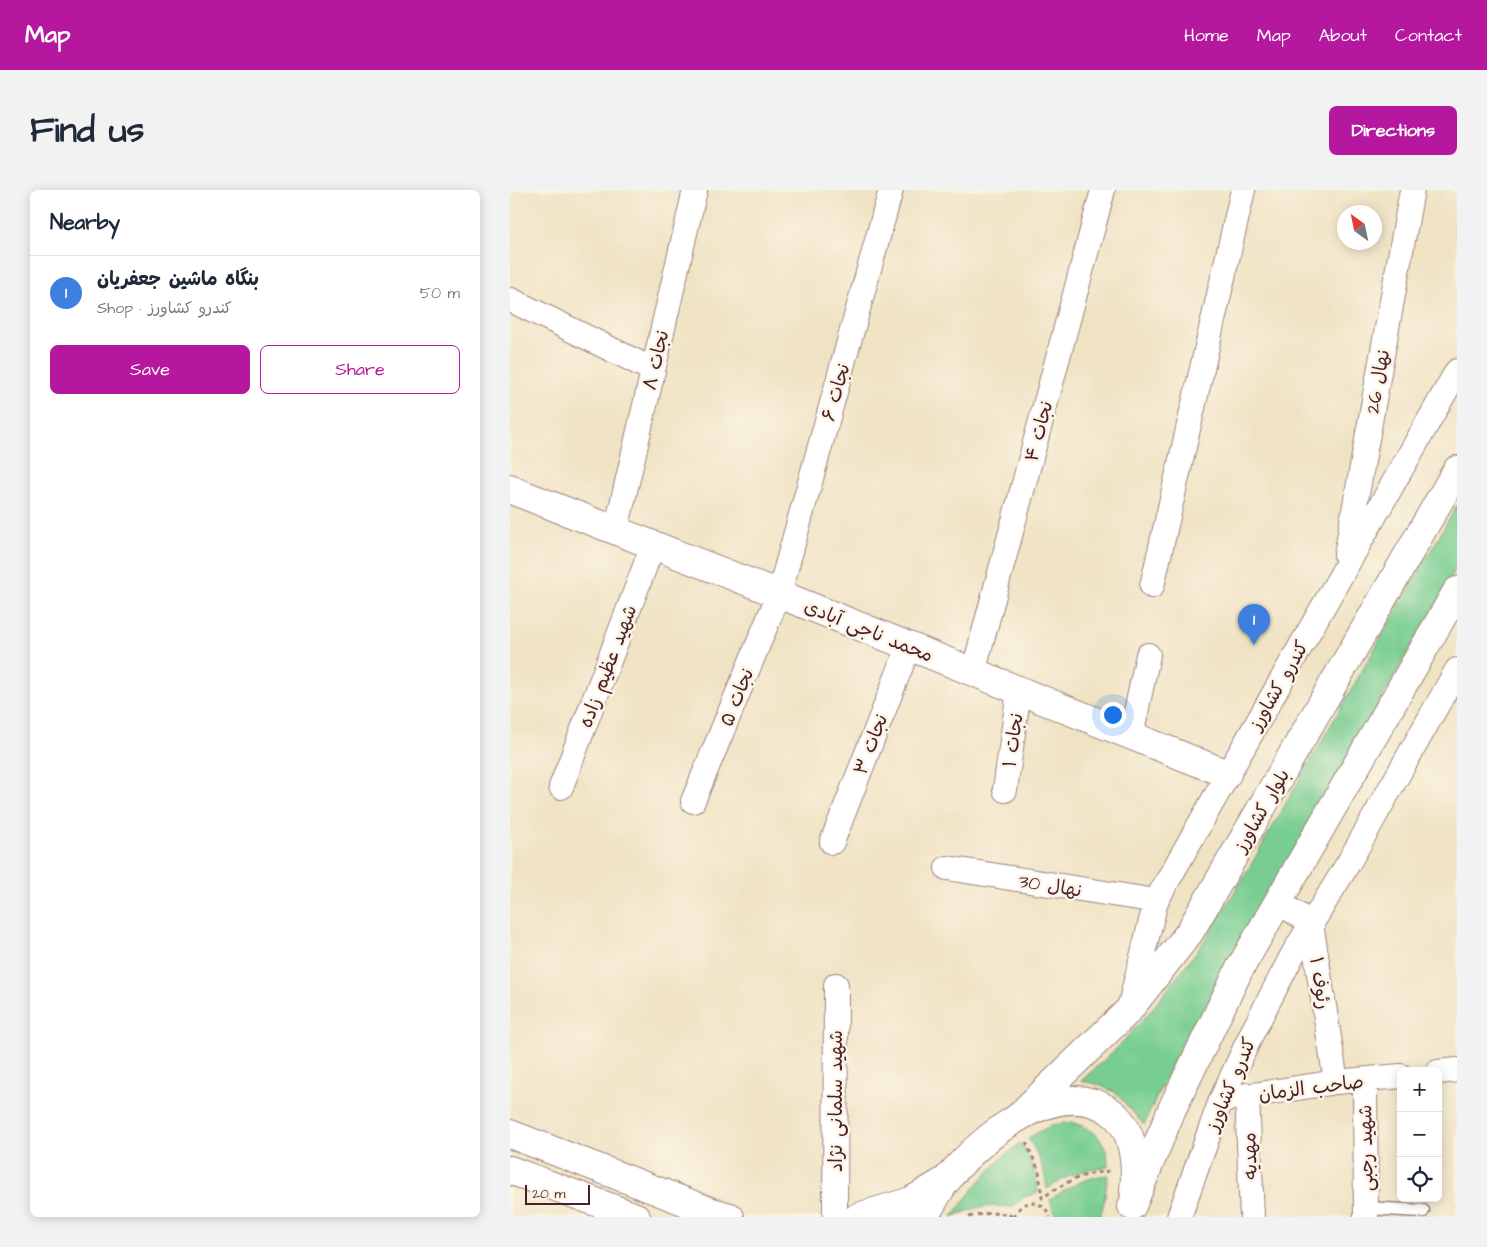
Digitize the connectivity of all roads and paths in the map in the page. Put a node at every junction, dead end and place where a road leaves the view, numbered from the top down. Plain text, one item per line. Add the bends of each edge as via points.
1 (695, 190) edge
2 (891, 190) edge
3 (1103, 190) edge
4 (1243, 190) edge
5 (1412, 190) edge
6 (511, 300) edge
7 (653, 370) junction
8 (1457, 371) edge
9 (1457, 470) edge
10 (511, 493) edge
11 (616, 530) junction
12 (653, 545) junction
13 (1343, 572) junction
14 (1152, 586) dead end
15 (1457, 591) edge
16 (779, 594) junction
17 (909, 646) junction
18 (1148, 655) dead end
19 (1457, 670) edge
20 (974, 673) junction
21 (1019, 691) junction
22 (1131, 736) junction
23 (1227, 774) junction
24 (561, 787) dead end
25 (1005, 790) dead end
26 (693, 801) dead end
27 (832, 842) dead end
28 (947, 868) dead end
29 (1156, 901) junction
30 (1278, 902) junction
31 (1311, 923) junction
32 (836, 984) dead end
33 (1128, 1011) junction
34 (1457, 1070) edge
35 (1442, 1072) edge
36 (1397, 1076) edge
37 (1365, 1080) junction
38 (1336, 1082) junction
39 (1247, 1095) junction
40 (1221, 1100) junction
41 (1021, 1126) junction
42 (510, 1134) edge
43 (1114, 1164) dead end
44 (510, 1170) edge
45 (1114, 1171) junction
46 (1114, 1176) dead end
47 (948, 1179) junction
48 (1042, 1198) junction
49 (1040, 1204) junction
50 (1131, 1212) edge
51 (1423, 1212) dead end
52 (1366, 1213) edge
53 (636, 1217) edge
54 (730, 1217) edge
55 (835, 1217) edge
56 (858, 1217) edge
57 (924, 1217) edge
58 (969, 1217) edge
59 (1014, 1217) edge
60 (1050, 1217) edge
61 (1179, 1217) edge
62 (1252, 1217) edge

1 - 7 street, نجات ۸
2 - 16 street, نجات ۶
3 - 20 street, نجات ۴
4 - 14 street
5 - 13 street, نهال 26
6 - 7 street
7 - 11 street, نجات ۸
8 - 13 street, کندرو کشاورز
9 - 33 main road, بلوار کشاورز via 1189,933
10 - 11 main road, محمد ناجی آبادی
11 - 12 main road, محمد ناجی آبادی
12 - 16 main road, محمد ناجی آبادی
12 - 24 street, شهید عظیم زاده
13 - 23 street, کندرو کشاورز
15 - 30 main road
16 - 17 main road, محمد ناجی آبادی
16 - 26 street, نجات ۵
17 - 20 main road, محمد ناجی آبادی
17 - 27 street, نجات ۳
18 - 22 street
19 - 31 street, کندرو کشاورز
20 - 21 main road, محمد ناجی آبادی
21 - 22 main road, محمد ناجی آبادی
21 - 25 street, نجات ۱
22 - 23 main road, محمد ناجی آبادی
23 - 29 street, کندرو کشاورز
28 - 29 street, نهال 30
29 - 33 street, کندرو کشاورز
30 - 31 street
30 - 50 main road via 1239,970 1172,1109
31 - 38 street, رئوف ۱
31 - 40 street, کندرو کشاورز via 1252,1033
32 - 55 street, شهید سلمانی نژاد
33 - 41 main road, بلوار کشاورز
34 - 35 street
36 - 37 street, صاحب الزمان
37 - 38 street, صاحب الزمان
37 - 52 street, شهید رجبی
38 - 39 street, صاحب الزمان
39 - 40 street, صاحب الزمان
39 - 62 street, مهدیه
40 - 61 street, کندرو کشاورز
41 - 47 main road via 990,1138
41 - 48 path via 1039,1171
41 - 50 main road via 1045,1104 1072,1099 1103,1106 1116,1115 1125,1127 1134,1160
42 - 54 main road
43 - 45 path
44 - 53 main road
45 - 46 path
45 - 48 path via 1076,1178
47 - 56 main road via 912,1201
47 - 57 main road
48 - 49 path
49 - 59 path via 1025,1204
49 - 60 path
51 - 52 lane
58 - 59 path via 996,1213

